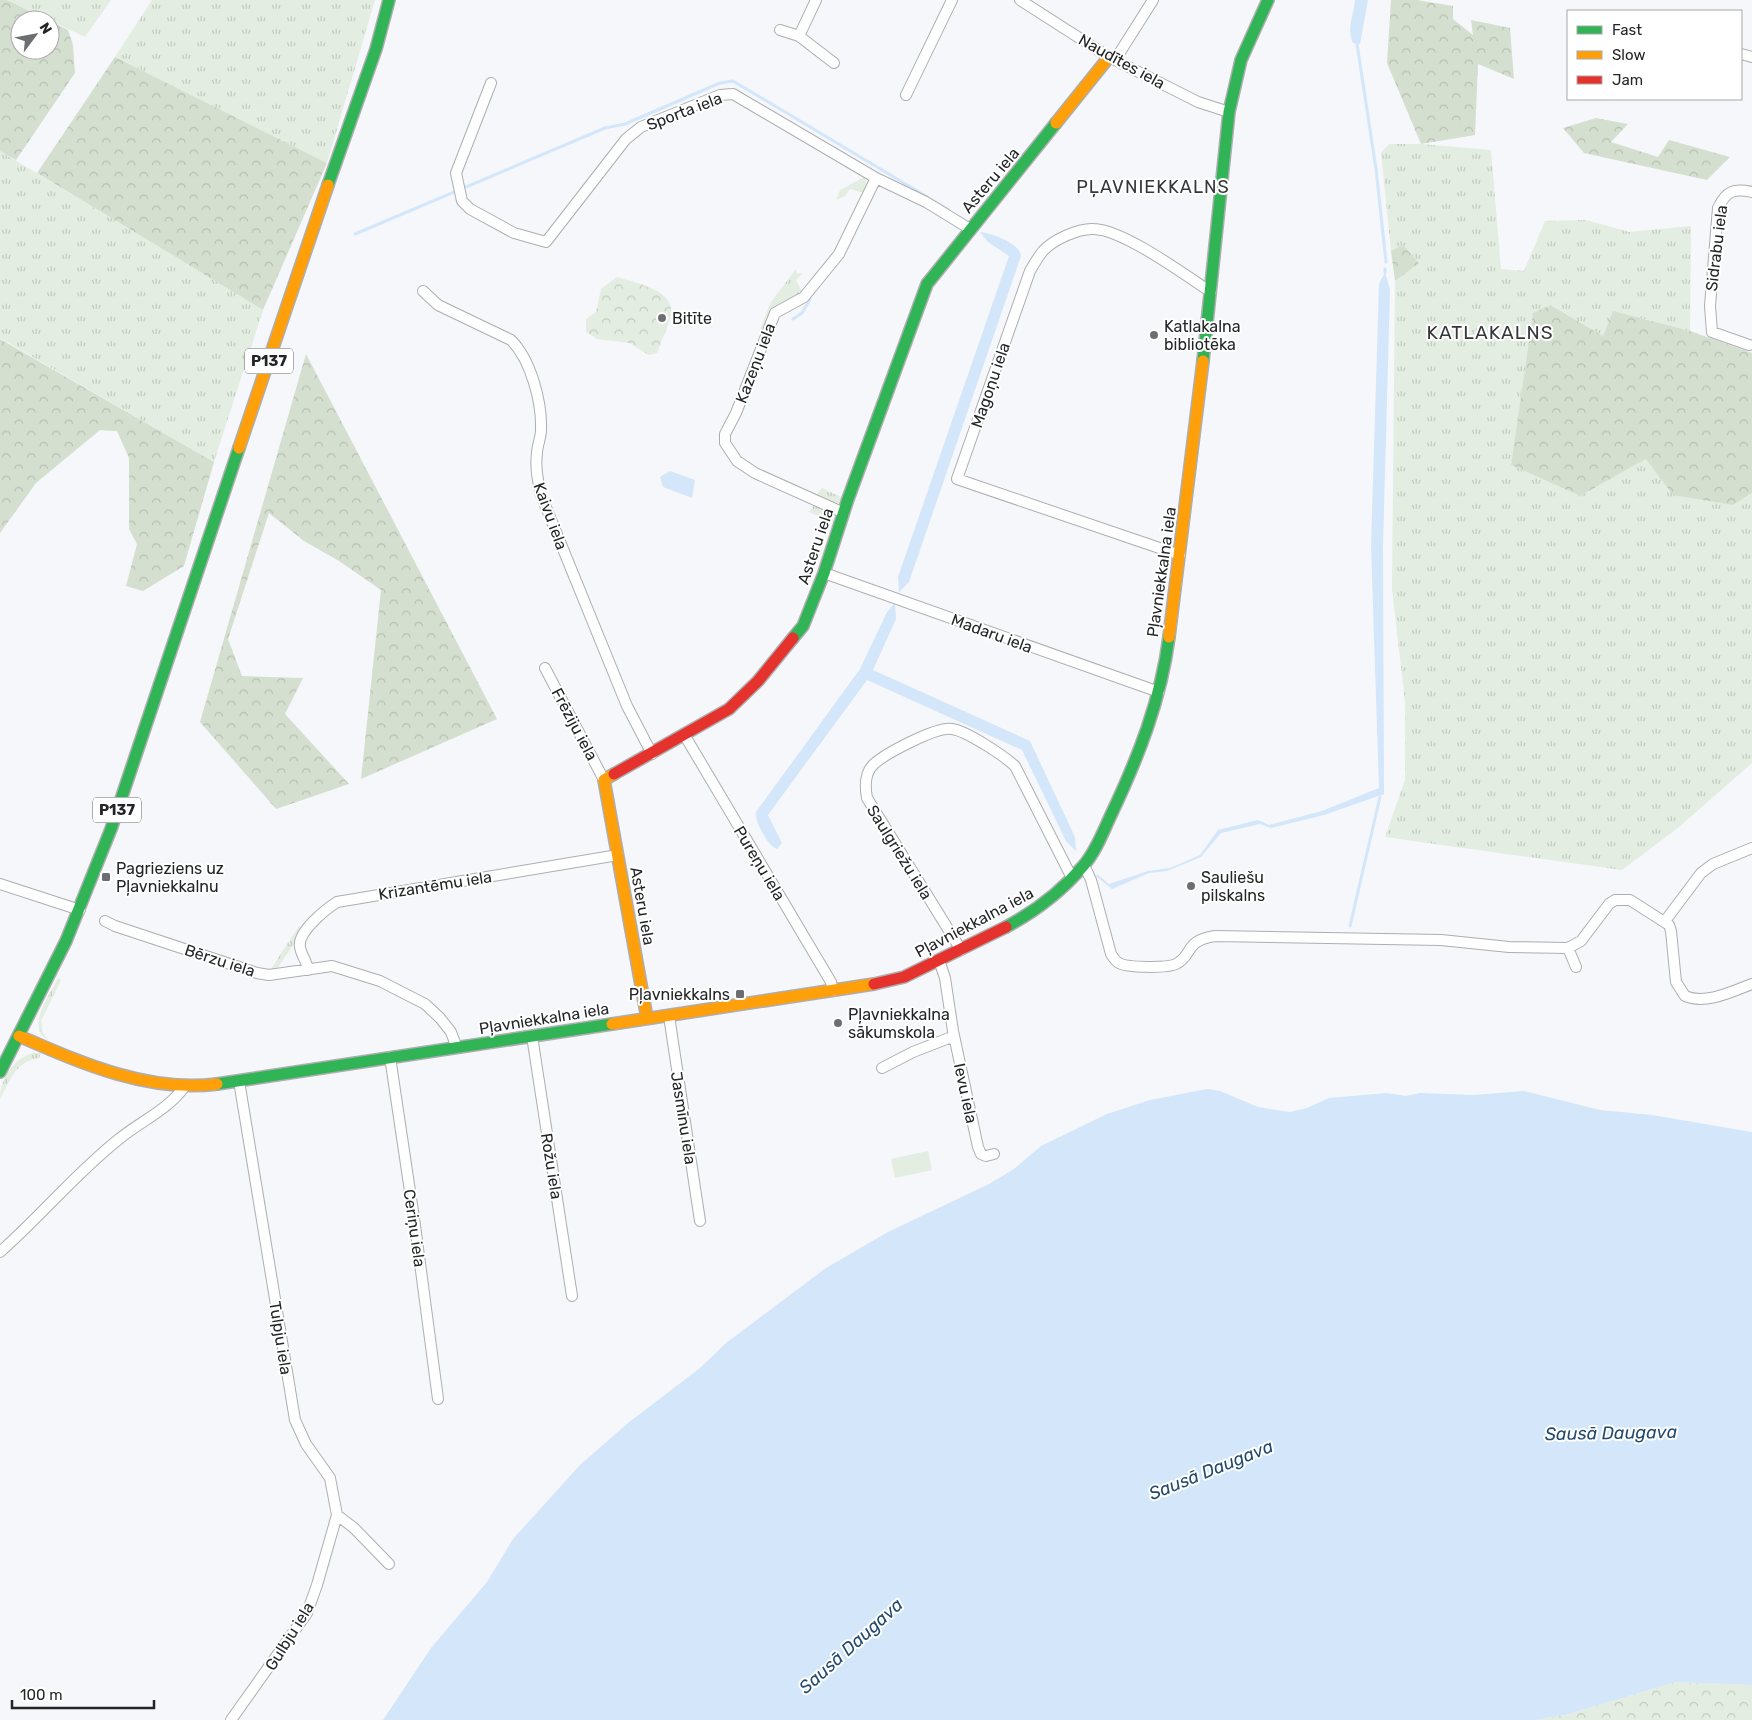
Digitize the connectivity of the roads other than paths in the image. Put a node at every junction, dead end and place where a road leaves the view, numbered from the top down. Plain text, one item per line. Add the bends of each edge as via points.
1 (389, 0) edge
2 (816, 0) edge
3 (952, 0) edge
4 (1020, 0) edge
5 (1153, 0) edge
6 (1268, 0) edge
7 (780, 30) dead end
8 (799, 36) junction
9 (1112, 58) junction
10 (834, 63) dead end
11 (491, 83) dead end
12 (906, 95) dead end
13 (1229, 112) junction
14 (876, 178) junction
15 (1752, 192) edge
16 (970, 229) junction
17 (423, 291) dead end
18 (1211, 292) junction
19 (1749, 346) dead end
20 (844, 513) junction
21 (1180, 554) junction
22 (824, 573) junction
23 (545, 668) dead end
24 (1159, 692) junction
25 (685, 736) junction
26 (652, 754) junction
27 (604, 780) junction
28 (1752, 848) edge
29 (618, 855) junction
30 (1084, 865) junction
31 (1072, 878) junction
32 (0, 884) edge
33 (80, 910) junction
34 (105, 921) dead end
35 (1665, 921) junction
36 (1568, 948) junction
37 (961, 950) junction
38 (939, 960) junction
39 (1576, 967) dead end
40 (308, 970) junction
41 (1752, 984) edge
42 (833, 991) junction
43 (669, 1016) junction
44 (647, 1018) junction
45 (19, 1036) junction
46 (532, 1036) junction
47 (954, 1040) junction
48 (457, 1048) junction
49 (390, 1057) junction
50 (882, 1068) dead end
51 (0, 1072) edge
52 (239, 1081) junction
53 (184, 1086) junction
54 (994, 1154) dead end
55 (700, 1221) dead end
56 (0, 1252) edge
57 (572, 1296) dead end
58 (438, 1399) dead end
59 (337, 1515) junction
60 (389, 1564) dead end
61 (232, 1720) edge

1 - 33 street, P137 via 376,49 111,829
2 - 8 street
3 - 12 street
4 - 9 street, Naudītes iela
5 - 9 street, Asteru iela
6 - 13 street, Pļavniekkalna iela via 1248,41
7 - 8 street
8 - 10 street
9 - 13 street, Naudītes iela via 1198,102
9 - 16 street, Asteru iela
11 - 14 street, Sporta iela via 456,173 462,200 470,209 514,233 546,242 626,139 641,128 720,95 733,94
13 - 18 street, Pļavniekkalna iela
14 - 16 street, Sporta iela via 926,202
14 - 20 street, Kazeņu iela via 839,254 804,297 775,313 725,434 725,443 733,457 761,476
15 - 19 street, Sidrabu iela via 1730,191 1718,208 1710,306 1712,332
16 - 20 street, Asteru iela via 926,284
17 - 26 street, Kaivu iela via 438,305 511,340 525,360 541,418 536,470 541,495 627,706
18 - 21 street, Pļavniekkalna iela
18 - 21 street, Magoņu iela via 1113,233 1094,229 1067,236 1043,251 1030,270 957,479
20 - 22 street, Asteru iela
21 - 24 street, Pļavniekkalna iela
22 - 24 street, Madaru iela
22 - 25 street, Asteru iela via 803,626 790,644 744,696
23 - 27 street, Frēziju iela
24 - 30 street, Pļavniekkalna iela via 1132,771 1095,849
25 - 26 street, Asteru iela
25 - 42 street, Pureņu iela via 831,982
26 - 27 street, Asteru iela
27 - 29 street, Asteru iela
28 - 35 street via 1713,864 1701,873
29 - 40 street, Krizantēmu iela via 337,902 313,922 301,940 300,947
29 - 44 street, Asteru iela
30 - 31 street, Pļavniekkalna iela
30 - 36 street via 1111,954 1118,963 1127,966 1170,966 1183,959 1195,942 1215,936 1441,940 1509,947
31 - 37 street, Pļavniekkalna iela via 1032,913
31 - 37 street, Saulgriežu iela via 1015,766 1001,753 952,729 928,733 873,766 865,783 867,798
32 - 33 street
33 - 45 street, P137
34 - 40 street, Bērzu iela via 257,974
35 - 36 street via 1630,900 1615,900 1581,941
35 - 41 street via 1671,931 1676,982 1686,996 1698,1000
36 - 39 street
37 - 38 street, Pļavniekkalna iela
38 - 42 street, Pļavniekkalna iela via 896,979
38 - 47 street, Ievu iela via 945,978
40 - 48 street, Bērzu iela via 332,966 380,981 425,1004 451,1032
42 - 43 street, Pļavniekkalna iela
43 - 44 street, Pļavniekkalna iela
43 - 55 street, Jasmīnu iela
44 - 46 street, Pļavniekkalna iela
45 - 51 street, P137
45 - 53 street, Pļavniekkalna iela via 108,1071
46 - 48 street, Pļavniekkalna iela
46 - 57 street, Rožu iela
47 - 50 street via 949,1038
47 - 54 street, Ievu iela via 978,1147 981,1154
48 - 49 street, Pļavniekkalna iela
49 - 52 street, Pļavniekkalna iela
49 - 58 street, Ceriņu iela
52 - 53 street, Pļavniekkalna iela
52 - 59 street, Tulpju iela via 295,1420 306,1444 330,1478
53 - 56 street via 175,1100 98,1157
59 - 60 street
59 - 61 street, Gulbju iela via 307,1613

